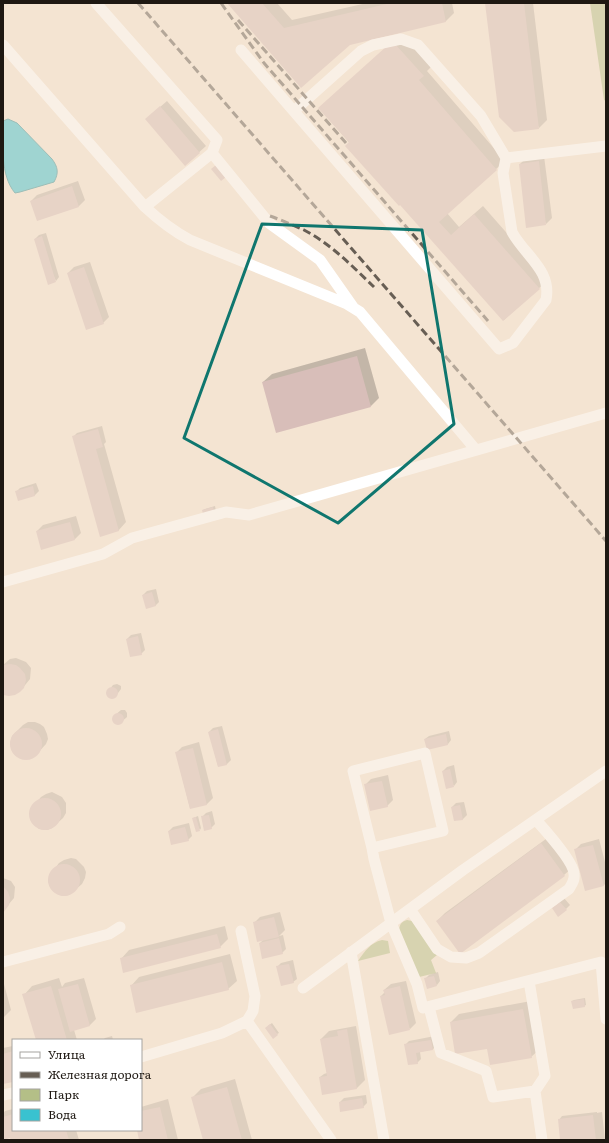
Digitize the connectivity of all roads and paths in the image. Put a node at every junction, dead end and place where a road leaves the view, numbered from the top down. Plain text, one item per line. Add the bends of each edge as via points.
1 (96, 3) edge
2 (3, 45) edge
3 (241, 50) dead end
4 (294, 111) junction
5 (606, 146) edge
6 (212, 153) junction
7 (506, 158) junction
8 (145, 207) junction
9 (353, 307) junction
10 (606, 413) edge
11 (476, 450) junction
12 (3, 582) edge
13 (606, 771) edge
14 (536, 820) junction
15 (372, 848) junction
16 (410, 909) junction
17 (391, 923) junction
18 (120, 927) dead end
19 (241, 931) dead end
20 (351, 952) junction
21 (3, 962) edge
22 (529, 981) junction
23 (303, 988) dead end
24 (429, 1006) junction
25 (606, 1019) edge
26 (247, 1020) junction
27 (142, 1057) edge
28 (535, 1091) junction
29 (331, 1140) edge
30 (384, 1140) edge
31 (542, 1140) edge

1 - 6 lane via 216,140
2 - 8 lane
3 - 4 lane
4 - 7 lane via 361,51 373,45 401,39 418,44 481,116
4 - 7 lane via 499,348 513,343 546,300 547,292 546,279 542,272 512,232 502,173
5 - 7 lane
6 - 8 lane
6 - 9 lane via 269,223 320,260
8 - 9 lane via 160,222 190,240
9 - 11 lane via 365,317
10 - 11 lane
11 - 12 lane via 250,515 226,512 160,530 132,538 110,552
13 - 14 lane
14 - 16 lane
14 - 16 lane via 569,861 574,873 574,882 556,898 479,953 466,958 450,957 437,949
15 - 15 lane via 353,771 425,753 443,831
15 - 17 lane
16 - 17 lane
17 - 20 lane
17 - 24 lane via 417,984 423,1008
18 - 21 lane via 109,934
19 - 26 lane via 255,996 253,1011
20 - 23 lane
20 - 30 lane
22 - 24 lane
22 - 25 lane via 601,962
22 - 28 lane via 545,1076
24 - 28 lane via 440,1054 486,1071 493,1097
26 - 27 lane via 222,1033
26 - 29 lane
28 - 31 lane

